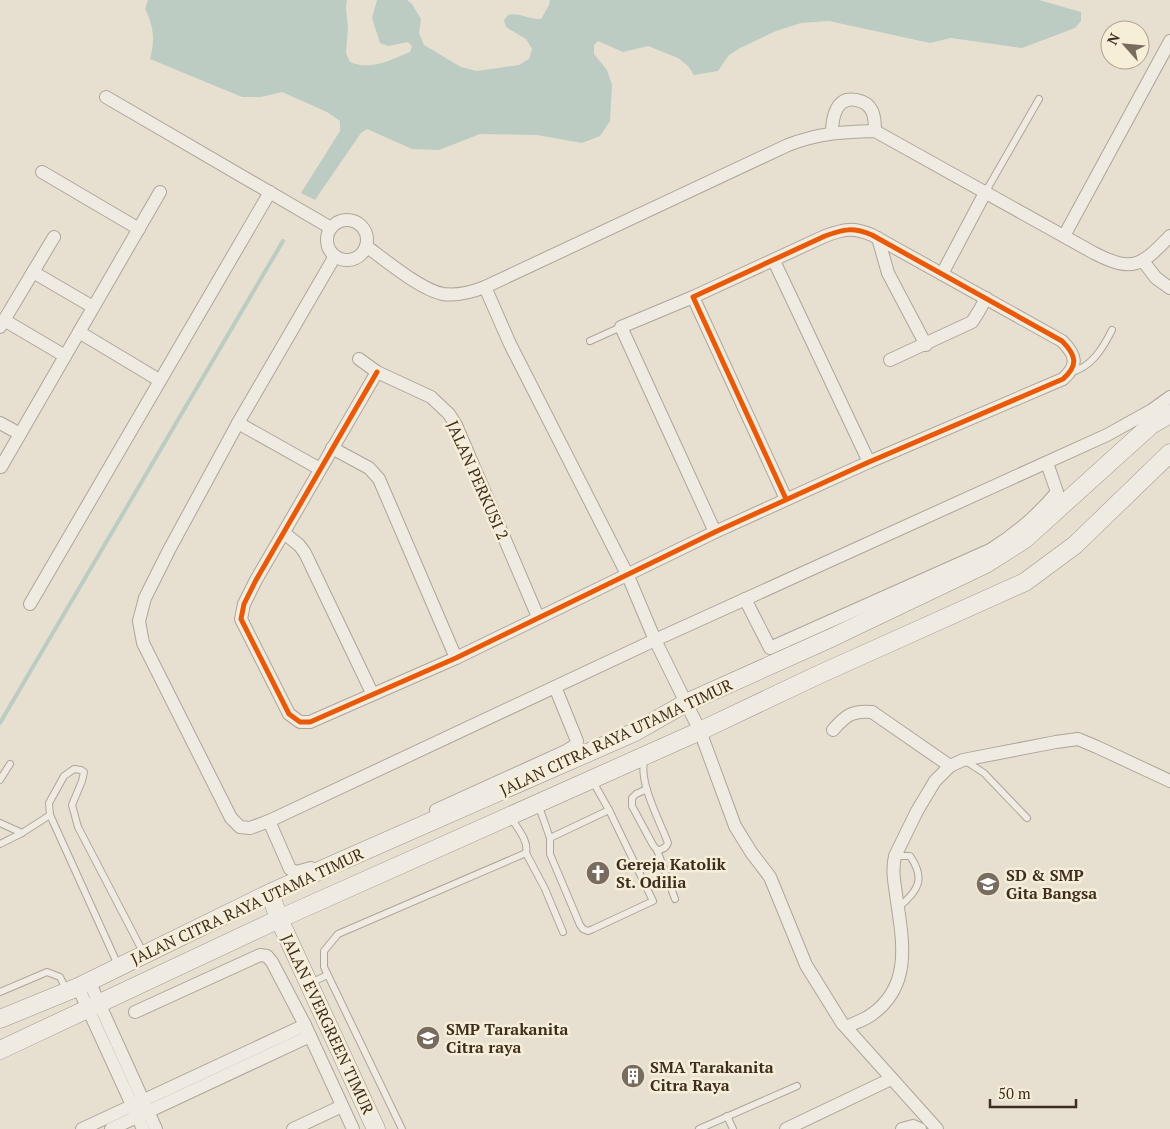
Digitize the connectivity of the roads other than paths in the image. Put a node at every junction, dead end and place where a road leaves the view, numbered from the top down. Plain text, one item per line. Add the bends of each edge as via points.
1 (1170, 41) edge
2 (106, 97) dead end
3 (1039, 99) dead end
4 (875, 131) junction
5 (832, 133) junction
6 (42, 172) dead end
7 (986, 191) junction
8 (160, 192) dead end
9 (270, 192) junction
10 (139, 228) junction
11 (331, 228) junction
12 (1064, 236) junction
13 (1170, 236) edge
14 (54, 237) dead end
15 (878, 238) junction
16 (366, 246) junction
17 (335, 256) junction
18 (774, 260) junction
19 (1143, 262) junction
20 (32, 272) junction
21 (942, 274) junction
22 (485, 286) junction
23 (1170, 288) edge
24 (692, 297) junction
25 (986, 298) junction
26 (93, 307) junction
27 (2, 323) edge
28 (621, 327) junction
29 (1112, 330) dead end
30 (79, 332) junction
31 (590, 341) dead end
32 (926, 345) junction
33 (65, 356) junction
34 (359, 359) dead end
35 (890, 360) dead end
36 (377, 372) junction
37 (1071, 372) junction
38 (159, 380) junction
39 (1170, 397) edge
40 (1170, 414) edge
41 (0, 423) edge
42 (238, 423) junction
43 (20, 434) junction
44 (332, 448) junction
45 (1170, 453) edge
46 (869, 462) junction
47 (1047, 463) junction
48 (1, 467) edge
49 (320, 469) junction
50 (786, 499) junction
51 (715, 532) junction
52 (284, 533) junction
53 (628, 576) junction
54 (745, 599) junction
55 (30, 604) dead end
56 (538, 617) junction
57 (655, 640) junction
58 (456, 658) junction
59 (555, 687) junction
60 (372, 693) junction
61 (686, 703) junction
62 (833, 730) dead end
63 (700, 731) junction
64 (646, 754) junction
65 (963, 760) junction
66 (10, 764) dead end
67 (950, 766) junction
68 (592, 779) junction
69 (0, 780) edge
70 (1170, 782) edge
71 (647, 789) junction
72 (500, 791) junction
73 (538, 804) junction
74 (609, 810) junction
75 (50, 815) junction
76 (510, 816) junction
77 (1027, 818) dead end
78 (269, 821) junction
79 (0, 823) edge
80 (22, 833) junction
81 (550, 838) junction
82 (0, 844) edge
83 (657, 850) junction
84 (526, 853) junction
85 (895, 856) junction
86 (270, 893) junction
87 (675, 899) dead end
88 (898, 908) junction
89 (280, 919) junction
90 (563, 932) dead end
91 (144, 955) junction
92 (118, 966) junction
93 (327, 975) junction
94 (309, 984) junction
95 (78, 986) junction
96 (0, 992) edge
97 (93, 1006) junction
98 (135, 1012) dead end
99 (0, 1019) edge
100 (846, 1027) junction
101 (308, 1031) junction
102 (0, 1050) edge
103 (891, 1079) junction
104 (797, 1086) dead end
105 (342, 1106) junction
106 (140, 1109) junction
107 (727, 1116) junction
108 (82, 1129) edge
109 (111, 1129) edge
110 (143, 1129) edge
111 (156, 1129) edge
112 (293, 1129) edge
113 (353, 1129) edge
114 (376, 1129) edge
115 (402, 1129) edge
116 (699, 1129) edge
117 (733, 1129) edge
118 (786, 1129) edge
119 (902, 1129) edge
120 (920, 1129) edge
121 (937, 1129) edge

1 - 12 street
2 - 9 street
3 - 7 lane
4 - 5 street
4 - 5 street via 871,109 852,99 837,109
4 - 7 street
5 - 22 street via 788,144
6 - 10 street
7 - 12 street
7 - 21 street
8 - 10 street
9 - 11 street
9 - 38 street
10 - 26 street
11 - 16 street via 340,221 351,220 361,225 367,235
11 - 17 street via 328,248
12 - 19 street via 1108,260 1122,264
13 - 19 street
14 - 20 street
15 - 18 street via 855,229 841,230
15 - 21 street
15 - 32 street via 888,273
16 - 17 street via 359,256 347,260
16 - 22 street via 440,293 472,292
17 - 42 street
18 - 24 street
18 - 46 street
19 - 23 street via 1156,278
20 - 26 street
20 - 27 street
21 - 25 street
22 - 53 street via 510,344
24 - 28 street
24 - 50 street
25 - 32 street via 972,322
25 - 37 street via 1062,341 1074,358
26 - 30 street
27 - 33 street
28 - 31 lane
28 - 51 street
29 - 37 lane via 1096,357 1081,370
30 - 33 street
30 - 38 street
32 - 35 street
33 - 43 street
34 - 36 street, JALAN PERKUSI 2
36 - 44 street
36 - 56 street, JALAN PERKUSI 2 via 430,397 449,414
37 - 46 street via 1063,379
38 - 55 street
39 - 47 street via 1118,430
40 - 61 main road, JALAN CITRA RAYA UTAMA TIMUR via 1151,425 1025,539 986,564
41 - 43 street
42 - 49 street
42 - 78 street via 145,598 139,621 143,643 231,818 240,828
43 - 48 street
44 - 49 street
44 - 58 street via 369,468 379,479
45 - 63 main road, JALAN CITRA RAYA UTAMA TIMUR via 1075,545 1025,582
46 - 50 street
47 - 54 street
47 - 54 street via 1058,492 1022,528 990,550 862,608 770,648
49 - 52 street
50 - 51 street
51 - 53 street
52 - 60 street via 305,553
52 - 60 street via 256,580 241,618 289,714 300,722 310,722
53 - 56 street
53 - 57 street
54 - 57 street
56 - 58 street
57 - 59 street
57 - 61 street
58 - 60 street
59 - 78 street
59 - 78 street via 577,741 576,745 557,755 296,872 290,869
61 - 63 street
61 - 72 main road, JALAN CITRA RAYA UTAMA TIMUR via 635,732
62 - 67 street via 850,714 872,712
63 - 64 main road, JALAN CITRA RAYA UTAMA TIMUR
63 - 100 street via 735,826 770,877 806,965
64 - 68 main road, JALAN CITRA RAYA UTAMA TIMUR
64 - 71 lane via 643,762
65 - 67 street
65 - 70 street via 1078,740
65 - 77 lane via 984,773
66 - 69 lane
67 - 85 street via 935,781
68 - 73 main road, JALAN CITRA RAYA UTAMA TIMUR
68 - 74 lane
71 - 83 lane via 668,843
71 - 83 lane via 632,798 632,806
72 - 76 main road
72 - 86 main road, JALAN CITRA RAYA UTAMA TIMUR
73 - 76 main road, JALAN CITRA RAYA UTAMA TIMUR
73 - 81 lane
74 - 81 lane
74 - 81 lane via 653,901 593,929 583,930 550,854
75 - 80 lane
75 - 91 lane via 49,802 64,776 74,769 84,772 72,805 78,827
75 - 92 lane
76 - 84 lane via 525,840
76 - 89 main road, JALAN CITRA RAYA UTAMA TIMUR
79 - 80 lane
80 - 82 lane
83 - 87 lane
84 - 90 lane
84 - 93 lane via 338,934 324,951
85 - 88 street via 893,871
85 - 88 lane via 910,856 920,878 911,897
86 - 89 main road, JALAN EVERGREEN TIMUR
86 - 91 main road, JALAN CITRA RAYA UTAMA TIMUR
88 - 100 street via 903,939 901,973 891,995 871,1015
89 - 94 main road, JALAN EVERGREEN TIMUR
89 - 97 main road, JALAN CITRA RAYA UTAMA TIMUR
91 - 92 main road, JALAN CITRA RAYA UTAMA TIMUR
92 - 95 main road, JALAN CITRA RAYA UTAMA TIMUR
93 - 94 lane
93 - 115 lane
94 - 114 main road, JALAN EVERGREEN TIMUR
95 - 96 lane via 47,972
95 - 97 street
95 - 99 main road, JALAN CITRA RAYA UTAMA TIMUR
97 - 102 main road, JALAN CITRA RAYA UTAMA TIMUR
97 - 106 street
98 - 101 street via 260,955 267,956 272,962
100 - 103 street
101 - 105 street
101 - 106 street
103 - 118 street
103 - 121 street
104 - 107 lane
105 - 112 street
105 - 113 street
106 - 108 street
106 - 109 street
106 - 110 street
106 - 111 street
107 - 116 lane
107 - 117 lane
119 - 120 street via 913,1126

